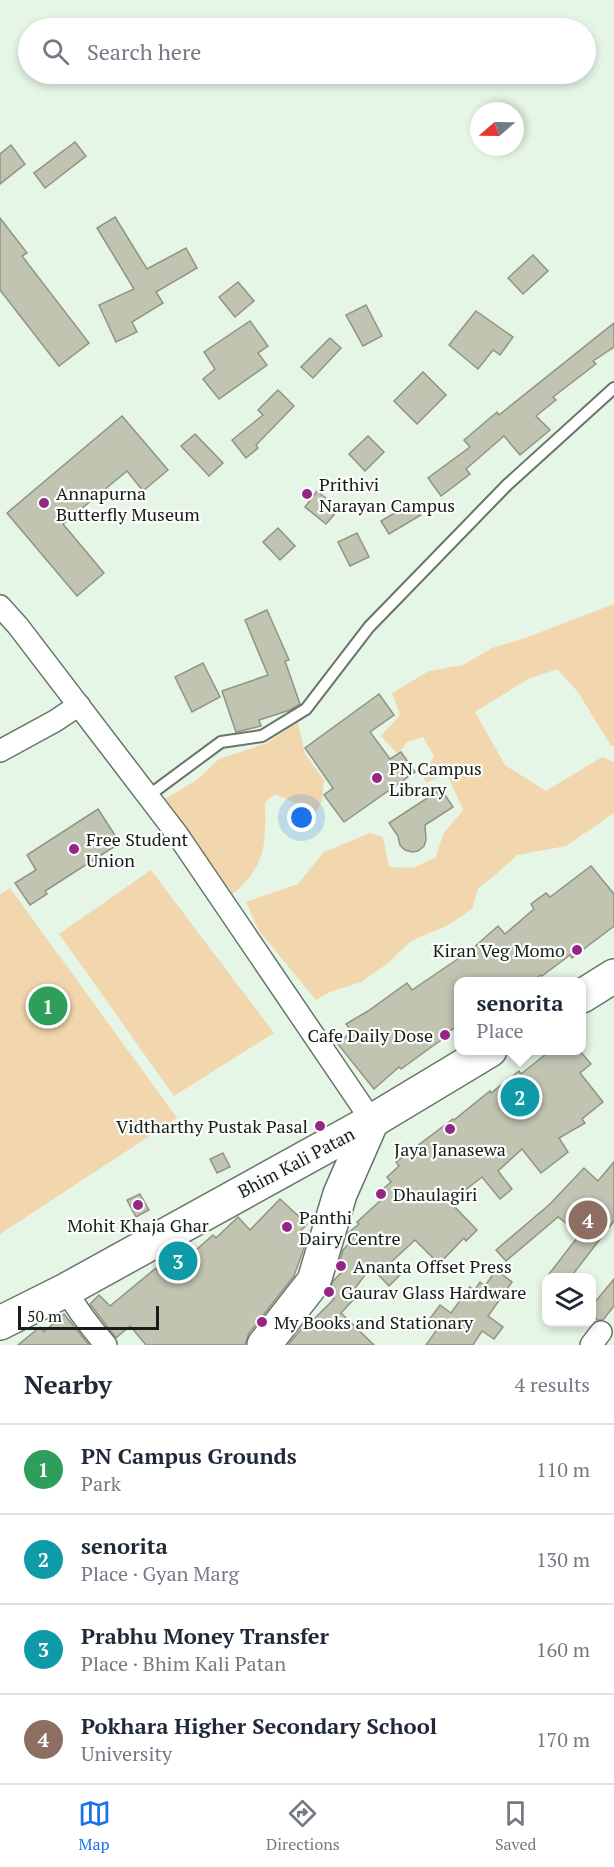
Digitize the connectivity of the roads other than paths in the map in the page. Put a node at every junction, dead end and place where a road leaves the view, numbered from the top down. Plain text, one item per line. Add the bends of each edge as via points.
1 (614, 388) edge
2 (0, 606) edge
3 (79, 705) junction
4 (0, 751) edge
5 (148, 796) junction
6 (614, 976) edge
7 (586, 994) edge
8 (482, 1055) edge
9 (372, 1121) junction
10 (68, 1294) junction
11 (0, 1323) edge
12 (0, 1332) edge
13 (106, 1345) edge
14 (264, 1345) edge

1 - 5 lane via 507,485 376,618 306,710 262,736 221,742
2 - 3 street
3 - 4 street
3 - 5 street
5 - 9 street
6 - 7 main road
8 - 9 main road
9 - 10 main road, Bhim Kali Patan
9 - 14 main road, Bhim Kali Patan via 340,1194 314,1281
10 - 11 main road, Bhim Kali Patan
10 - 12 street
10 - 13 street

